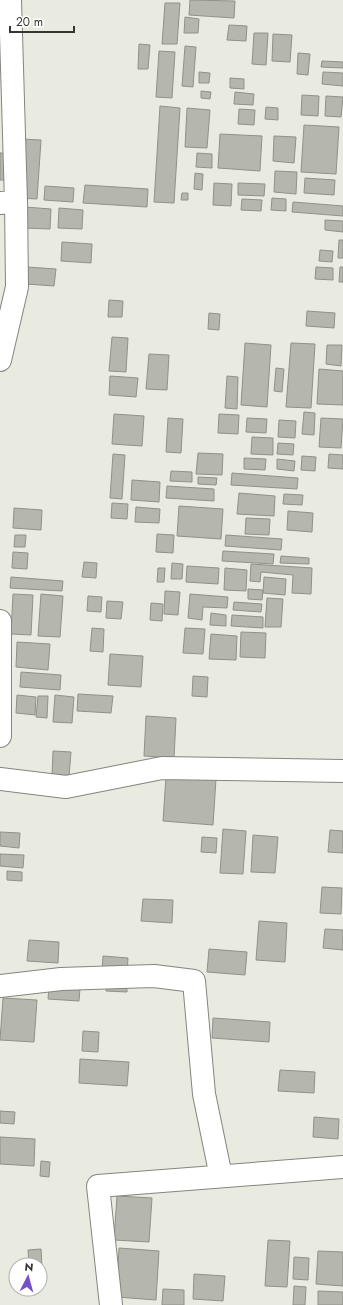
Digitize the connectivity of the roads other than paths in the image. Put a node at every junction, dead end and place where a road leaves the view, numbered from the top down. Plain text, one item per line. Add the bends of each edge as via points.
1 (10, 0) edge
2 (8, 203) edge
3 (0, 360) edge
4 (0, 621) edge
5 (0, 736) edge
6 (343, 771) edge
7 (0, 779) edge
8 (0, 986) edge
9 (343, 1167) edge
10 (223, 1176) junction
11 (111, 1305) edge

1 - 2 street
2 - 3 street via 17,287
4 - 5 street
6 - 7 street via 162,768 66,787
8 - 10 street via 61,980 154,976 194,981 204,1094
9 - 10 street
10 - 11 street via 98,1186

